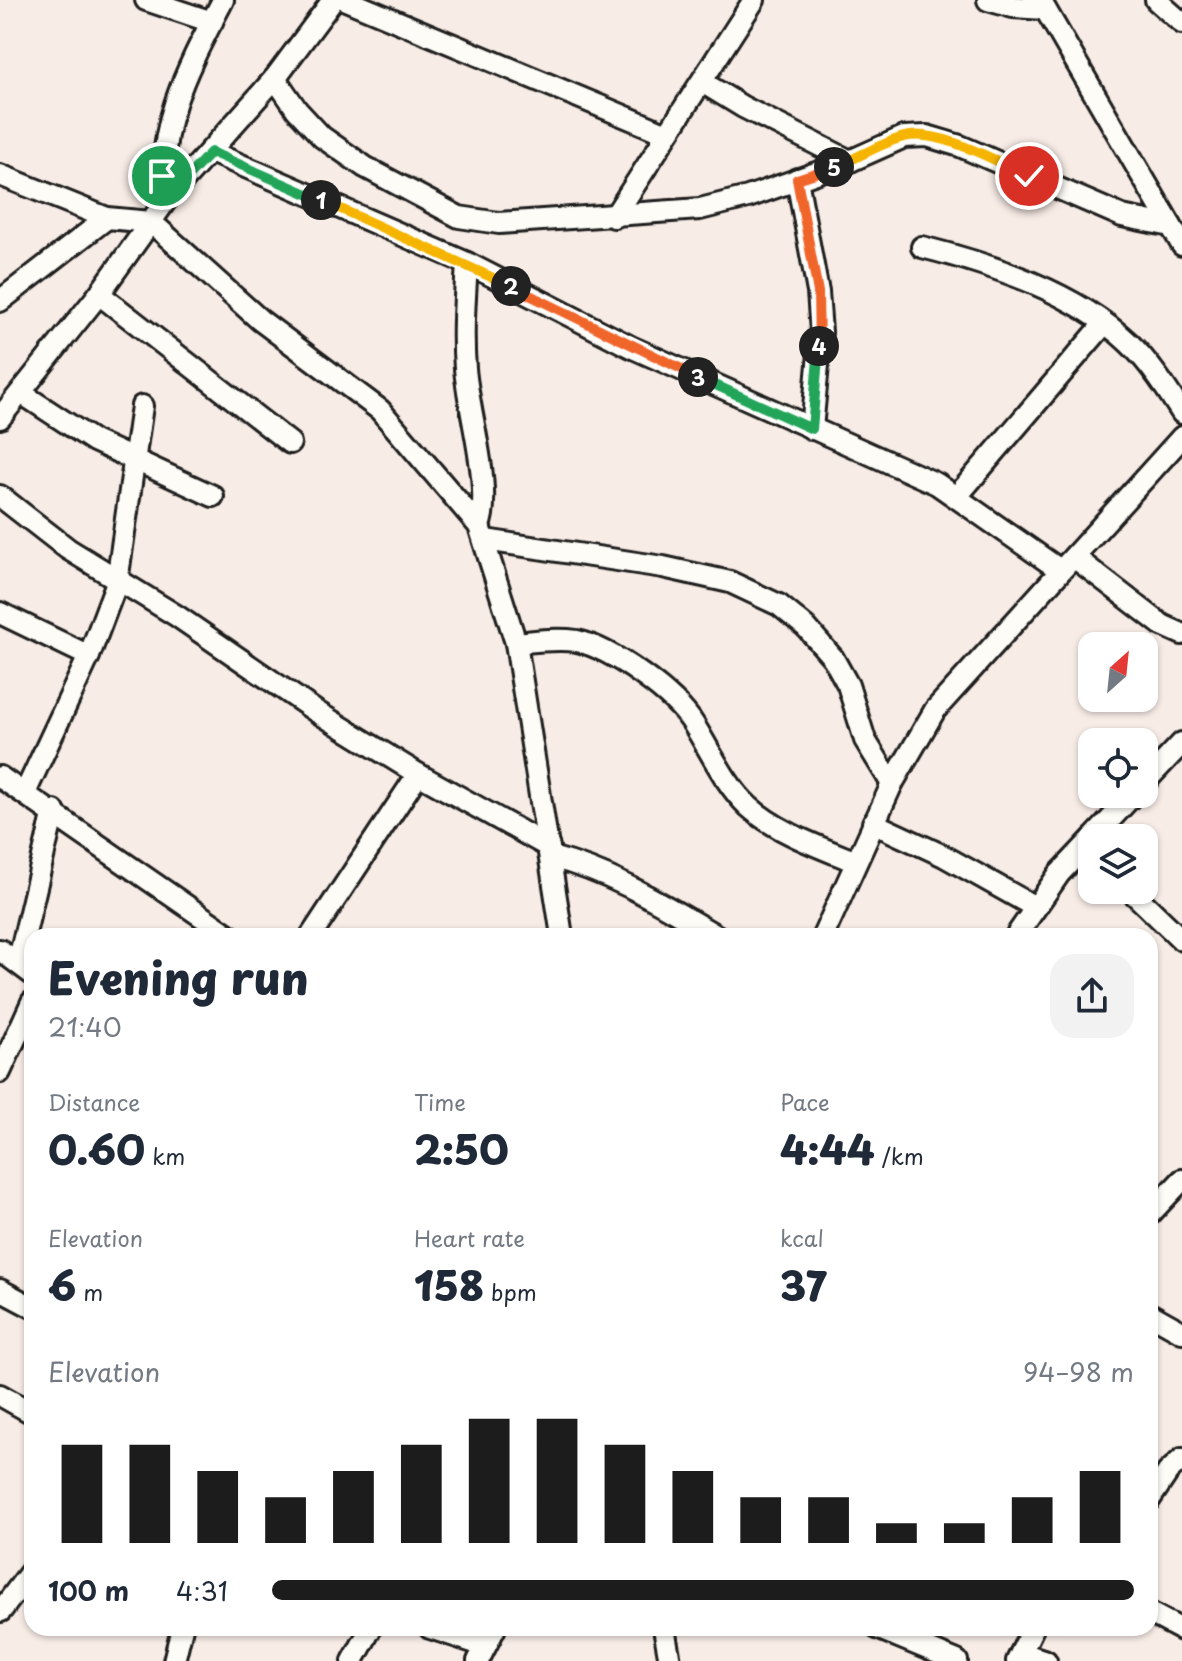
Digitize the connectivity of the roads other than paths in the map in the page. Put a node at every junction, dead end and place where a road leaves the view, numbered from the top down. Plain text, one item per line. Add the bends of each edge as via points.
1 (146, 0) edge
2 (223, 0) edge
3 (333, 0) edge
4 (346, 0) edge
5 (754, 0) edge
6 (988, 0) edge
7 (1156, 0) edge
8 (1042, 4) edge
9 (212, 22) junction
10 (1182, 23) edge
11 (275, 78) junction
12 (702, 82) junction
13 (667, 134) junction
14 (211, 152) junction
15 (850, 161) junction
16 (0, 175) edge
17 (797, 179) junction
18 (167, 199) junction
19 (614, 217) junction
20 (107, 218) junction
21 (151, 222) junction
22 (1171, 226) junction
23 (1182, 245) edge
24 (922, 247) dead end
25 (467, 263) junction
26 (99, 294) junction
27 (0, 301) edge
28 (1104, 324) junction
29 (21, 393) junction
30 (142, 406) dead end
31 (1182, 413) edge
32 (0, 418) edge
33 (812, 429) junction
34 (1182, 437) edge
35 (290, 443) dead end
36 (134, 460) junction
37 (958, 495) junction
38 (0, 496) edge
39 (213, 496) dead end
40 (482, 533) junction
41 (1067, 564) junction
42 (117, 582) junction
43 (0, 613) edge
44 (1182, 634) edge
45 (516, 643) junction
46 (89, 656) junction
47 (1182, 743) edge
48 (1158, 768) edge
49 (418, 774) junction
50 (0, 777) edge
51 (892, 784) junction
52 (25, 793) junction
53 (1122, 808) edge
54 (54, 811) junction
55 (873, 823) junction
56 (1108, 824) edge
57 (550, 852) junction
58 (1078, 859) edge
59 (856, 862) junction
60 (1145, 904) edge
61 (1035, 907) junction
62 (32, 928) edge
63 (219, 928) edge
64 (316, 928) edge
65 (561, 928) edge
66 (703, 928) edge
67 (830, 928) edge
68 (1021, 928) edge
69 (1182, 940) edge
70 (0, 950) edge
71 (24, 967) edge
72 (24, 1020) edge
73 (0, 1072) edge
74 (1182, 1180) edge
75 (1158, 1206) edge
76 (0, 1290) edge
77 (24, 1303) edge
78 (1158, 1318) edge
79 (1182, 1332) edge
80 (0, 1395) edge
81 (24, 1408) edge
82 (1182, 1459) edge
83 (1158, 1487) edge
84 (24, 1581) edge
85 (1, 1611) edge
86 (1158, 1617) edge
87 (1182, 1630) edge
88 (180, 1636) edge
89 (367, 1636) edge
90 (456, 1636) edge
91 (665, 1636) edge
92 (896, 1636) edge
93 (1029, 1636) edge
94 (486, 1645) edge
95 (1019, 1657) edge
96 (174, 1661) edge
97 (353, 1661) edge
98 (670, 1661) edge
99 (957, 1661) edge
100 (1046, 1661) edge

1 - 9 street
2 - 9 street
3 - 11 street
4 - 13 street
5 - 12 street
6 - 8 street via 1013,7
7 - 10 street
8 - 22 street
9 - 18 street via 167,128 162,176
11 - 14 street
11 - 19 street via 322,137 365,167 459,217 499,223
12 - 13 street
12 - 15 street
13 - 19 street
14 - 18 street
14 - 25 street
15 - 17 street
15 - 22 street via 904,137 927,136 1122,216
16 - 20 street
17 - 19 street via 700,209
17 - 33 street via 821,332
18 - 21 street
20 - 21 street
20 - 27 street
21 - 26 street
21 - 40 street via 260,320 380,410
22 - 23 street
24 - 28 street via 1035,283
25 - 33 street via 631,347
25 - 40 street via 465,368 486,500
26 - 29 street
26 - 35 street
28 - 31 street via 1129,343
28 - 37 street
29 - 32 street
29 - 36 street via 94,441
30 - 36 street
33 - 37 street
34 - 41 street
36 - 39 street
36 - 42 street
37 - 41 street
38 - 42 street
40 - 45 street
40 - 51 street via 730,582 779,605 833,658 848,685 865,740
41 - 44 street
41 - 51 street via 935,710
42 - 46 street
42 - 49 street
43 - 46 street
45 - 57 street
45 - 59 street via 576,641 634,671 692,722 747,805 783,830
46 - 52 street
47 - 48 street
49 - 57 street
49 - 64 street
50 - 52 street
51 - 55 street
52 - 54 street
53 - 56 street
54 - 62 street
54 - 63 street
55 - 59 street
55 - 61 street
57 - 65 street
57 - 66 street via 632,886
58 - 61 street
59 - 67 street
60 - 69 street
61 - 68 street
70 - 71 street
72 - 73 street
74 - 75 street
76 - 77 street
78 - 79 street
80 - 81 street
82 - 83 street
84 - 85 street
86 - 87 street
88 - 96 street
89 - 97 street
90 - 94 street
91 - 98 street
92 - 99 street
93 - 95 street
95 - 100 street

